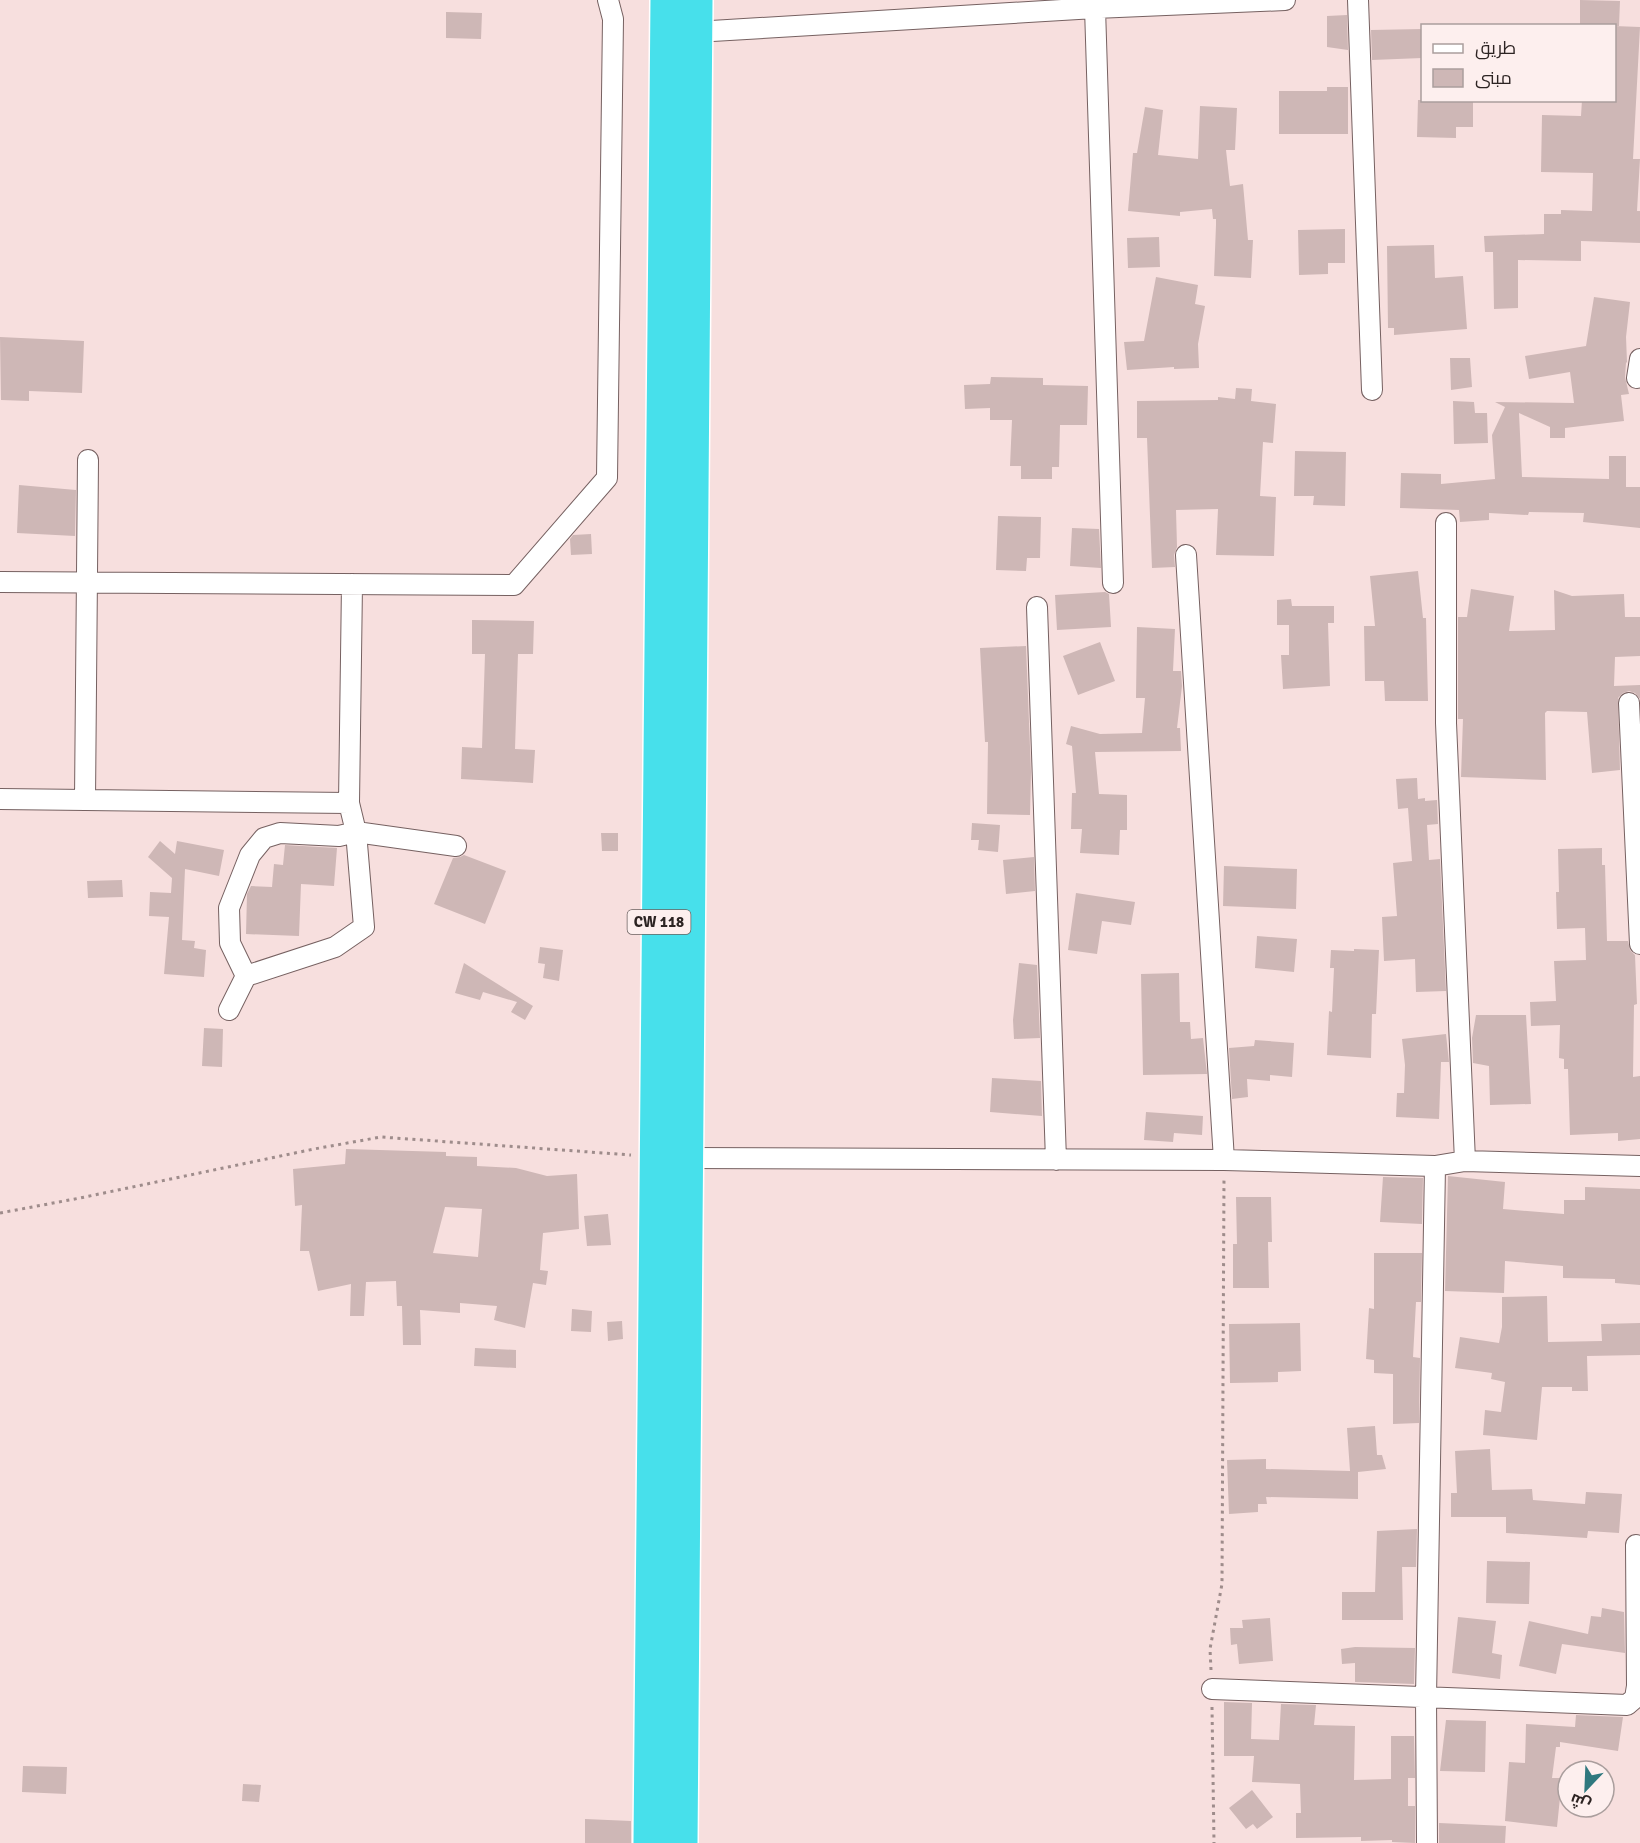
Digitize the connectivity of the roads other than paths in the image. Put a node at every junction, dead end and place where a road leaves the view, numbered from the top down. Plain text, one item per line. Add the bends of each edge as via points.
1 (608, 0) edge
2 (667, 0) edge
3 (1285, 0) edge
4 (1358, 0) edge
5 (1095, 8) junction
6 (695, 16) edge
7 (1372, 390) dead end
8 (88, 460) dead end
9 (1446, 523) dead end
10 (1186, 555) dead end
11 (0, 582) edge
12 (86, 583) junction
13 (1113, 583) dead end
14 (352, 584) junction
15 (1037, 607) dead end
16 (1629, 703) dead end
17 (0, 799) edge
18 (85, 800) junction
19 (349, 802) junction
20 (356, 832) junction
21 (456, 846) dead end
22 (1640, 944) edge
23 (246, 976) junction
24 (229, 1010) dead end
25 (672, 1157) junction
26 (1056, 1160) junction
27 (1224, 1160) junction
28 (1466, 1161) junction
29 (1435, 1166) junction
30 (1640, 1166) edge
31 (1636, 1545) dead end
32 (1637, 1597) edge
33 (1212, 1689) road end
34 (1426, 1698) junction
35 (650, 1843) edge
36 (681, 1843) edge
37 (1427, 1843) edge

1 - 14 street via 614,19 607,478 514,585
2 - 25 highway, CW 118
3 - 5 street
4 - 7 street
5 - 6 street
5 - 13 street
6 - 25 highway, CW 118
8 - 12 street
9 - 28 street via 1446,723
10 - 27 street
11 - 12 street
12 - 14 street
12 - 18 street
14 - 19 street
15 - 26 street
16 - 22 street
17 - 18 street
18 - 19 street
19 - 20 street
20 - 21 street
20 - 23 street via 364,927 335,947
20 - 23 street via 339,836 280,833 264,838 250,855 230,908 230,943
23 - 24 street
25 - 26 street
25 - 35 highway, CW 118
25 - 36 highway, CW 118
26 - 27 street
27 - 29 street
28 - 29 street
28 - 30 street
29 - 34 street
31 - 32 street
32 - 34 street via 1637,1686 1635,1698 1627,1705
33 - 34 street
34 - 37 street

